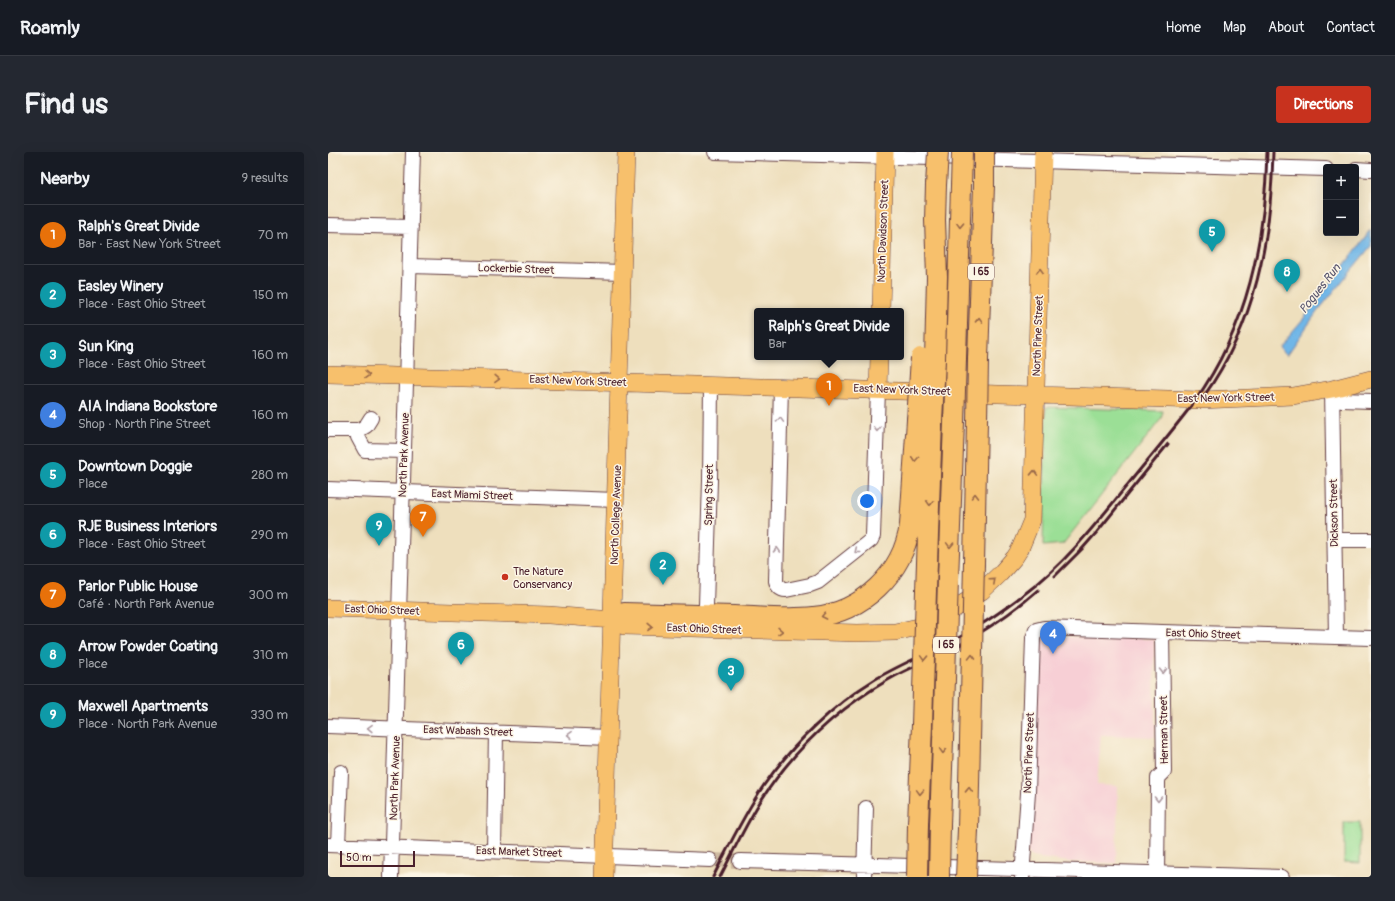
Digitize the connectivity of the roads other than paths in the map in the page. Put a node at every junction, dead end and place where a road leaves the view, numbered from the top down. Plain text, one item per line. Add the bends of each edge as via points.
1 (413, 152) edge
2 (626, 152) edge
3 (715, 152) edge
4 (719, 152) edge
5 (938, 152) edge
6 (962, 152) edge
7 (984, 152) edge
8 (789, 153) edge
9 (885, 154) edge
10 (1043, 157) edge
11 (1323, 169) edge
12 (1359, 169) edge
13 (1371, 170) edge
14 (328, 225) edge
15 (411, 227) junction
16 (410, 266) junction
17 (623, 272) junction
18 (880, 308) edge
19 (879, 360) edge
20 (328, 374) edge
21 (406, 376) junction
22 (1371, 379) edge
23 (620, 382) junction
24 (711, 385) junction
25 (781, 387) junction
26 (1332, 389) junction
27 (878, 390) junction
28 (1036, 394) junction
29 (1371, 401) edge
30 (371, 418) dead end
31 (925, 421) junction
32 (328, 430) edge
33 (359, 430) junction
34 (404, 451) junction
35 (328, 489) edge
36 (403, 493) junction
37 (616, 500) junction
38 (1032, 520) joint
39 (1334, 540) junction
40 (1371, 540) edge
41 (706, 605) dead end
42 (328, 608) edge
43 (399, 611) junction
44 (613, 620) junction
45 (1036, 630) joint
46 (1162, 632) junction
47 (1336, 637) junction
48 (1371, 638) edge
49 (328, 726) edge
50 (396, 728) junction
51 (496, 732) junction
52 (609, 736) junction
53 (340, 772) dead end
54 (866, 808) dead end
55 (333, 845) edge
56 (392, 848) junction
57 (494, 851) junction
58 (604, 855) junction
59 (710, 860) tunnel mouth
60 (740, 861) tunnel mouth
61 (864, 871) edge
62 (1022, 873) edge
63 (1157, 873) junction
64 (1228, 876) edge
65 (391, 877) edge
66 (604, 877) edge
67 (917, 877) edge
68 (939, 877) edge
69 (966, 877) edge
70 (1282, 877) edge

1 - 15 street, North Park Avenue
2 - 17 main road, North College Avenue
3 - 4 street
4 - 8 street
5 - 31 highway, bridge via 935,220 937,277 928,358
6 -> 68 highway, I 65, bridge
69 -> 7 highway, I 65, bridge
8 - 9 street
9 - 10 street
9 - 18 main road, North Davidson Street
10 - 11 street
28 -> 10 main road, North Pine Street
12 - 13 street
14 - 15 street
15 - 16 street, North Park Avenue
16 - 17 street, Lockerbie Street
16 - 21 street, North Park Avenue
17 - 23 main road, North College Avenue
19 - 27 main road
20 -> 21 main road, East New York Street
21 -> 23 main road, East New York Street
21 - 34 street, North Park Avenue
22 - 26 main road, East New York Street
23 - 24 main road, East New York Street
23 - 37 main road, North College Avenue
24 - 25 main road, East New York Street
24 - 41 street, Spring Street
25 - 27 main road, East New York Street
27 -> 25 street via 873,536 818,582 786,590 779,588 776,581
26 - 28 main road, East New York Street via 1282,398 1201,400
26 - 29 street via 1342,400
26 - 39 street, Dickson Street
27 - 28 main road, East New York Street
38 -> 28 main road, North Pine Street
30 - 33 street via 366,426
31 -> 44 highway via 907,540 900,558 888,576 860,602 843,610 812,618 624,613
31 -> 67 highway, bridge via 926,591
32 - 33 street
33 - 34 street via 358,437 365,450
34 - 36 street, North Park Avenue
35 - 36 street, East Miami Street
36 - 37 street, East Miami Street
36 - 43 street, North Park Avenue
37 - 44 main road, North College Avenue
44 -> 38 main road, East Ohio Street via 624,626 875,633 914,629 936,621 982,591 1020,549
39 - 40 street
39 - 47 street, Dickson Street
42 - 43 main road, East Ohio Street
43 - 44 main road, East Ohio Street via 527,614
43 - 50 street, North Park Avenue
44 - 52 main road, North College Avenue
45 - 46 street, East Ohio Street via 1044,628
45 - 62 street, North Pine Street via 1033,638 1028,793
46 - 47 street, East Ohio Street
46 -> 63 street, Herman Street via 1164,772 1158,778
47 - 48 street, East Ohio Street
50 -> 49 street, East Wabash Street
50 - 51 street, East Wabash Street
50 - 56 street, North Park Avenue
52 -> 51 street, East Wabash Street
51 - 57 street
52 - 58 main road, North College Avenue
53 - 55 street
54 - 61 street
55 - 56 street, East Market Street
56 - 57 street, East Market Street
56 - 65 street, North Park Avenue
57 - 58 street, East Market Street
58 - 59 street, East Market Street
58 - 66 main road, North College Avenue
60 - 61 street
61 - 62 street
62 - 63 street
63 - 64 street
64 - 70 street

